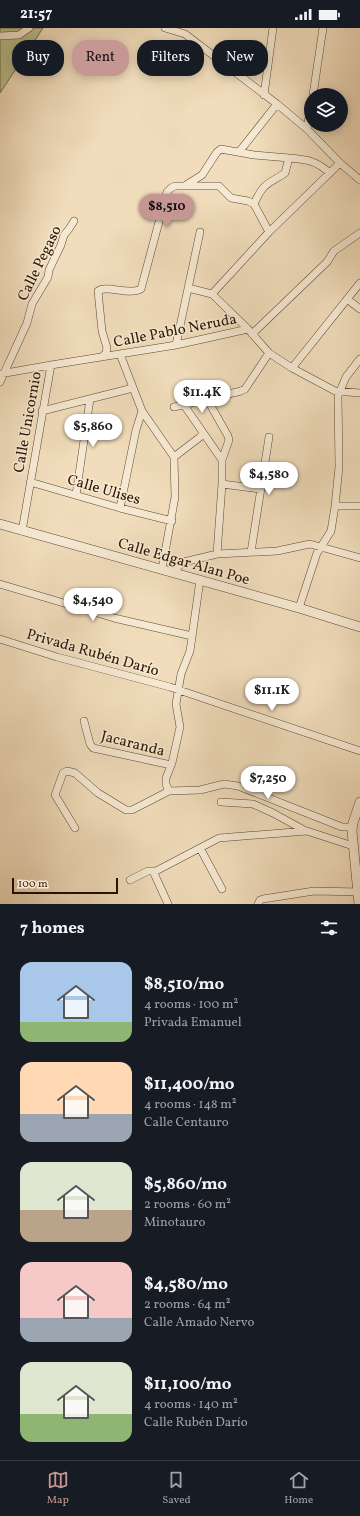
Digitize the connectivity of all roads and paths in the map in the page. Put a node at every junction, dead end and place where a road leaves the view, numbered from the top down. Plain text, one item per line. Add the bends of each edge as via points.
1 (29, 28) edge
2 (165, 28) edge
3 (273, 28) edge
4 (323, 28) edge
5 (0, 36) edge
6 (314, 88) edge
7 (264, 95) junction
8 (277, 104) junction
9 (304, 126) edge
10 (310, 132) edge
11 (239, 152) junction
12 (289, 158) junction
13 (340, 163) junction
14 (330, 173) junction
15 (360, 180) edge
16 (186, 186) junction
17 (254, 204) junction
18 (74, 221) dead end
19 (200, 232) dead end
20 (269, 232) junction
21 (360, 233) edge
22 (360, 283) edge
23 (188, 288) junction
24 (212, 294) junction
25 (347, 299) junction
26 (360, 309) edge
27 (250, 332) junction
28 (176, 345) junction
29 (269, 353) junction
30 (120, 354) junction
31 (103, 356) junction
32 (360, 359) edge
33 (51, 365) junction
34 (292, 368) junction
35 (2, 374) edge
36 (0, 382) edge
37 (133, 388) junction
38 (339, 392) junction
39 (360, 393) edge
40 (90, 399) junction
41 (208, 399) junction
42 (184, 405) junction
43 (174, 407) dead end
44 (42, 411) junction
45 (142, 411) junction
46 (204, 434) junction
47 (269, 437) dead end
48 (174, 457) junction
49 (222, 460) junction
50 (30, 482) junction
51 (222, 484) junction
52 (261, 489) junction
53 (76, 495) junction
54 (335, 506) junction
55 (360, 506) edge
56 (120, 508) junction
57 (172, 521) junction
58 (0, 524) edge
59 (22, 531) junction
60 (320, 547) junction
61 (251, 552) junction
62 (216, 554) junction
63 (360, 558) edge
64 (162, 569) junction
65 (174, 572) junction
66 (200, 580) junction
67 (0, 584) edge
68 (298, 608) junction
69 (360, 627) edge
70 (192, 636) junction
71 (0, 639) edge
72 (178, 690) junction
73 (84, 721) dead end
74 (360, 751) edge
75 (170, 766) junction
76 (169, 791) junction
77 (221, 802) dead end
78 (360, 802) edge
79 (352, 827) junction
80 (75, 828) dead end
81 (304, 830) junction
82 (353, 846) junction
83 (200, 848) junction
84 (153, 871) junction
85 (130, 880) dead end
86 (222, 889) dead end
87 (359, 892) edge
88 (258, 903) edge
89 (168, 904) edge
90 (359, 904) edge

1 - 5 street via 19,35
2 - 7 street via 185,34
3 - 7 street
4 - 6 street
7 - 8 street
8 - 9 street
8 - 11 street
10 - 13 street
11 - 12 street
11 - 16 street via 225,149 217,152 202,175
12 - 14 street via 313,160
12 - 17 street via 286,173 267,183
13 - 14 street
13 - 15 street
14 - 20 street
16 - 17 street via 220,186 231,198
16 - 31 street via 175,186 168,192 141,289 102,289 98,292 102,331 107,348
17 - 20 street
18 - 35 street, Calle Pegaso via 64,235 48,277 34,300 27,323
19 - 23 street
20 - 24 street
21 - 27 street via 334,251 327,262
22 - 25 street
23 - 24 street
23 - 28 street
24 - 27 street
25 - 26 street
25 - 34 street
27 - 28 street, Calle Pablo Neruda
27 - 29 street, Calle Pablo Neruda
28 - 30 street, Calle Pablo Neruda
29 - 34 street, Calle Pablo Neruda
29 - 41 street via 245,388
30 - 31 street, Calle Pablo Neruda
30 - 37 street
31 - 33 street, Calle Pablo Neruda
32 - 38 street via 346,376
33 - 35 street, Calle Pablo Neruda
33 - 44 street, Calle Unicornio
34 - 38 street, Calle Pablo Neruda
35 - 36 street, Calle Pegaso
37 - 40 street
37 - 45 street
38 - 39 street, Calle Pablo Neruda
38 - 54 street via 339,467
40 - 44 street
40 - 53 street
41 - 42 street
41 - 49 street via 229,440
42 - 43 street
42 - 46 street
44 - 50 street, Calle Unicornio
45 - 48 street
45 - 56 street
46 - 48 street
46 - 49 street
47 - 52 street
48 - 57 street via 175,497
49 - 51 street
50 - 53 street, Calle Ulises
50 - 59 street, Calle Unicornio
51 - 52 street
51 - 62 street
52 - 61 street
53 - 56 street, Calle Ulises
54 - 55 street
54 - 60 street via 331,531
56 - 57 street, Calle Ulises
57 - 64 street
58 - 59 street, Calle Edgar Alan Poe
59 - 64 street, Calle Edgar Alan Poe
60 - 61 street via 310,544
60 - 63 street
60 - 68 street
61 - 62 street
62 - 65 street via 184,562
64 - 65 street, Calle Edgar Alan Poe
65 - 66 street, Calle Edgar Alan Poe
66 - 68 street, Calle Edgar Alan Poe
66 - 70 street
67 - 70 street via 114,618
68 - 69 street, Calle Edgar Alan Poe
70 - 72 street
71 - 72 street, Privada Rubén Darío
72 - 74 street, Privada Rubén Darío
72 - 75 street via 176,706 180,727
73 - 75 street, Jacaranda via 93,748
75 - 76 street via 166,778
76 - 79 street via 200,790 222,784 238,786 337,825
76 - 80 street via 132,810 126,810 98,793 75,773 64,772 56,795
77 - 81 street via 253,804
78 - 79 street
79 - 82 street
81 - 82 street
81 - 83 street via 219,838
82 - 87 street
83 - 84 street
83 - 86 street
84 - 85 street
84 - 89 street
87 - 88 street via 314,892 263,899
87 - 90 street

